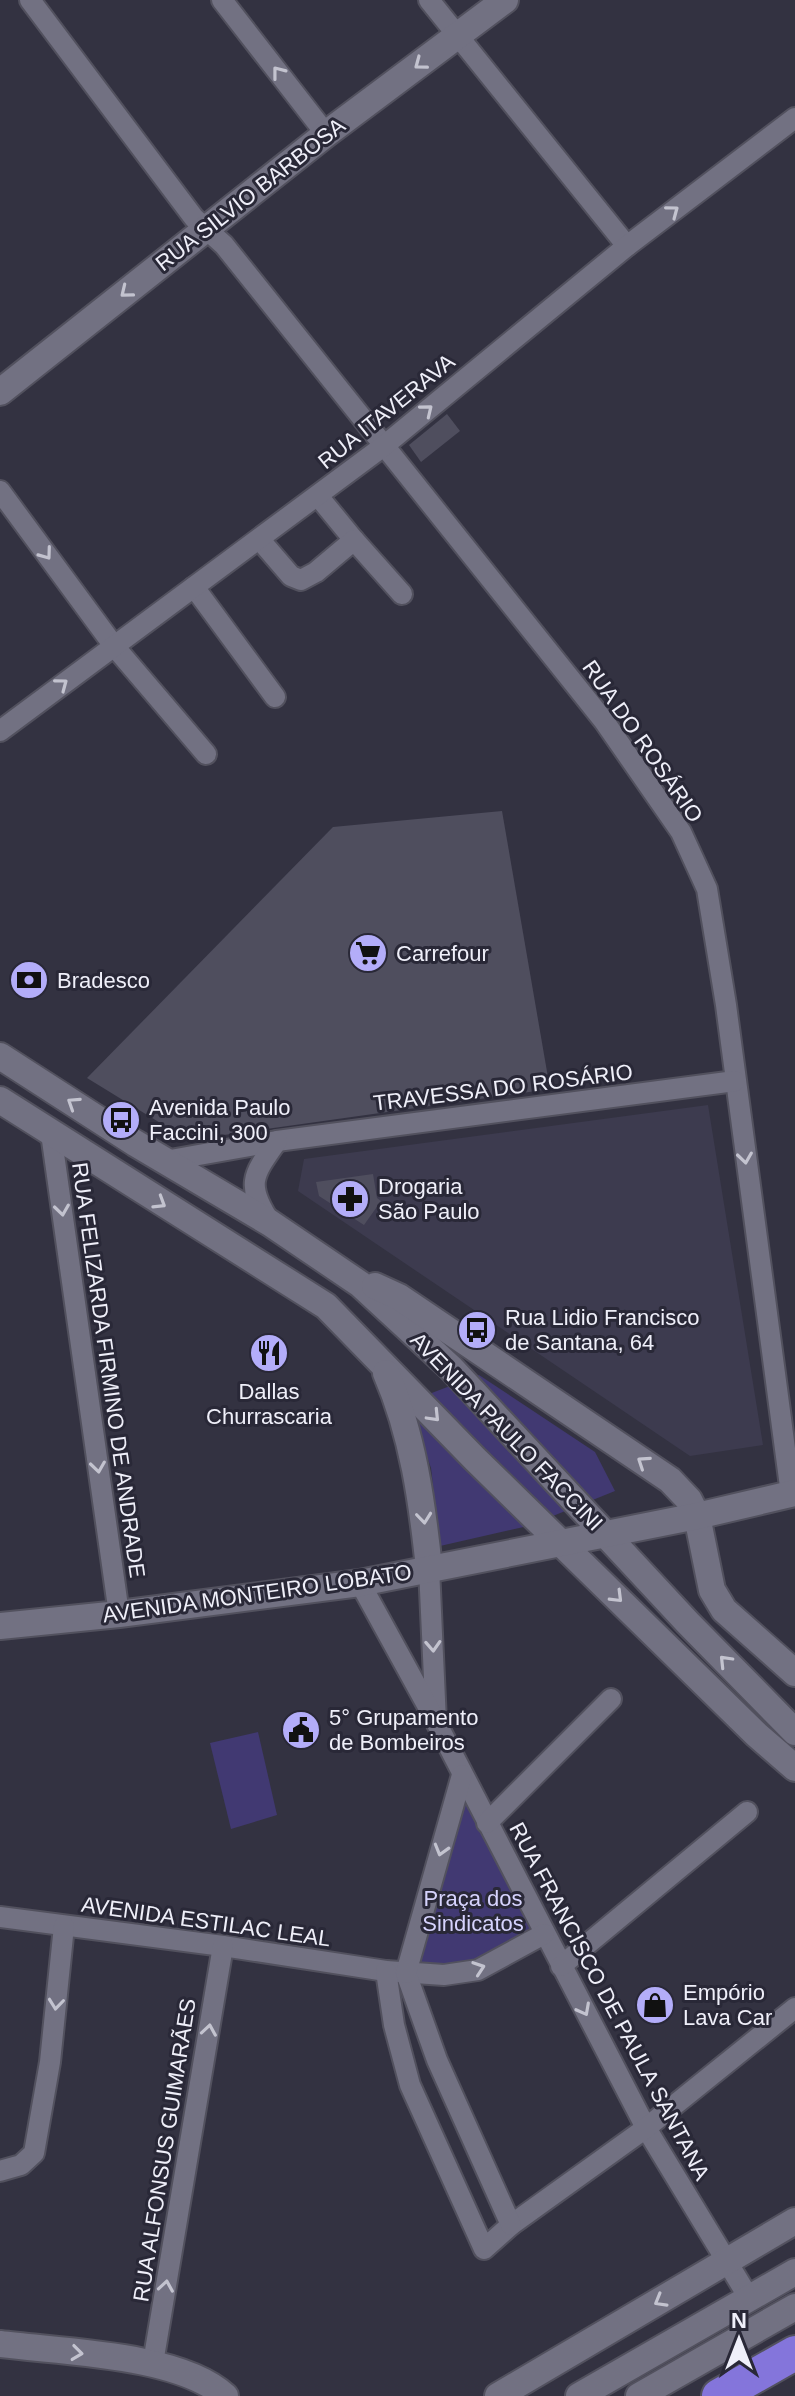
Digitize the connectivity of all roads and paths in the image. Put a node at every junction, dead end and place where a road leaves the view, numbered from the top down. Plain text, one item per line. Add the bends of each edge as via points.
1 (30, 0) edge
2 (222, 0) edge
3 (429, 0) edge
4 (505, 0) edge
5 (458, 35) junction
6 (795, 118) edge
7 (326, 134) junction
8 (204, 229) junction
9 (627, 246) junction
10 (0, 392) edge
11 (385, 445) junction
12 (0, 491) edge
13 (318, 496) junction
14 (260, 540) junction
15 (354, 540) junction
16 (194, 587) junction
17 (402, 594) dead end
18 (114, 646) junction
19 (275, 697) dead end
20 (0, 731) edge
21 (206, 754) dead end
22 (4, 1061) edge
23 (735, 1081) junction
24 (0, 1098) edge
25 (51, 1133) junction
26 (277, 1141) junction
27 (135, 1143) junction
28 (165, 1161) junction
29 (270, 1223) junction
30 (360, 1284) junction
31 (380, 1360) junction
32 (793, 1494) edge
33 (697, 1516) junction
34 (605, 1533) junction
35 (562, 1542) junction
36 (429, 1568) junction
37 (360, 1583) junction
38 (119, 1614) junction
39 (0, 1626) edge
40 (795, 1673) edge
41 (611, 1699) dead end
42 (436, 1722) junction
43 (787, 1725) edge
44 (795, 1768) edge
45 (462, 1775) junction
46 (747, 1812) dead end
47 (487, 1823) junction
48 (0, 1917) edge
49 (64, 1926) junction
50 (544, 1934) junction
51 (223, 1946) junction
52 (561, 1966) junction
53 (396, 1972) junction
54 (795, 2008) edge
55 (646, 2128) junction
56 (0, 2171) edge
57 (795, 2221) edge
58 (511, 2225) junction
59 (727, 2261) junction
60 (795, 2272) edge
61 (749, 2298) junction
62 (795, 2307) edge
63 (0, 2344) edge
64 (795, 2353) edge
65 (153, 2363) junction
66 (225, 2396) edge
67 (498, 2396) edge
68 (579, 2396) edge
69 (639, 2396) edge
70 (719, 2396) edge

1 - 8 street, RUA DO ROSÁRIO
7 -> 2 street
3 - 5 street
4 - 5 main road, RUA SILVIO BARBOSA
5 -> 7 main road, RUA SILVIO BARBOSA
5 - 9 street
9 -> 6 street, RUA ITAVERAVA
7 - 8 main road, RUA SILVIO BARBOSA
8 -> 10 main road, RUA SILVIO BARBOSA
8 - 11 street, RUA DO ROSÁRIO via 224,245
11 -> 9 street, RUA ITAVERAVA
11 - 13 street, RUA ITAVERAVA
11 - 23 street, RUA DO ROSÁRIO via 604,721 681,832 707,889
12 -> 18 street
13 - 14 street, RUA ITAVERAVA
13 - 15 street
14 - 15 street via 291,576 301,580
14 - 16 street, RUA ITAVERAVA
15 - 17 street
16 - 18 street, RUA ITAVERAVA
16 - 19 street
20 -> 18 street, RUA ITAVERAVA
18 - 21 street
27 -> 22 main road, AVENIDA PAULO FACCINI
23 - 26 street, TRAVESSA DO ROSÁRIO
23 -> 32 street, RUA DO ROSÁRIO
24 - 25 main road, AVENIDA PAULO FACCINI
24 - 27 main road via 29,1103 115,1154
25 -> 31 main road, AVENIDA PAULO FACCINI via 326,1306
25 -> 38 street, RUA FELIZARDA FIRMINO DE ANDRADE
26 - 28 street, TRAVESSA DO ROSÁRIO
26 - 29 street via 253,1181
27 - 28 main road, AVENIDA PAULO FACCINI
28 - 29 main road, AVENIDA PAULO FACCINI
29 - 30 main road, AVENIDA PAULO FACCINI
33 -> 30 main road via 670,1480 399,1297
30 - 34 main road, AVENIDA PAULO FACCINI via 451,1368
31 -> 35 main road, AVENIDA PAULO FACCINI
31 -> 36 main road via 414,1459
32 - 33 main road, AVENIDA MONTEIRO LOBATO
33 - 34 main road, AVENIDA MONTEIRO LOBATO
33 - 40 main road via 712,1590 724,1610
34 - 35 main road, AVENIDA MONTEIRO LOBATO
43 -> 34 main road, AVENIDA PAULO FACCINI
35 - 36 main road, AVENIDA MONTEIRO LOBATO
35 -> 44 main road, AVENIDA PAULO FACCINI
36 - 37 main road, AVENIDA MONTEIRO LOBATO
36 -> 42 street, RUA FRANCISCO DE PAULA SANTANA
37 - 38 main road, AVENIDA MONTEIRO LOBATO
37 - 42 street, RUA FRANCISCO DE PAULA SANTANA
38 - 39 main road, AVENIDA MONTEIRO LOBATO
41 - 47 street
42 - 45 street, RUA FRANCISCO DE PAULA SANTANA
45 - 47 street, RUA FRANCISCO DE PAULA SANTANA
45 -> 53 street
46 - 52 street
47 - 50 street, RUA FRANCISCO DE PAULA SANTANA
48 - 49 street, AVENIDA ESTILAC LEAL
49 - 51 street, AVENIDA ESTILAC LEAL
49 -> 56 street via 34,2153 21,2165
50 - 52 street, RUA FRANCISCO DE PAULA SANTANA
53 -> 50 street, AVENIDA ESTILAC LEAL via 444,1975 478,1970
51 - 53 street, AVENIDA ESTILAC LEAL
65 -> 51 street, RUA ALFONSUS GUIMARÃES
52 -> 55 street, RUA FRANCISCO DE PAULA SANTANA
53 - 58 street
53 - 58 street via 394,2025 410,2085 484,2249
54 - 55 street
55 - 58 street
55 - 59 street, RUA FRANCISCO DE PAULA SANTANA
57 - 59 main road
59 - 61 street, RUA FRANCISCO DE PAULA SANTANA
59 -> 67 main road
60 - 61 main road
61 - 68 main road
62 - 69 main road
63 -> 65 main road
64 - 70 highway
65 - 66 main road via 193,2374

